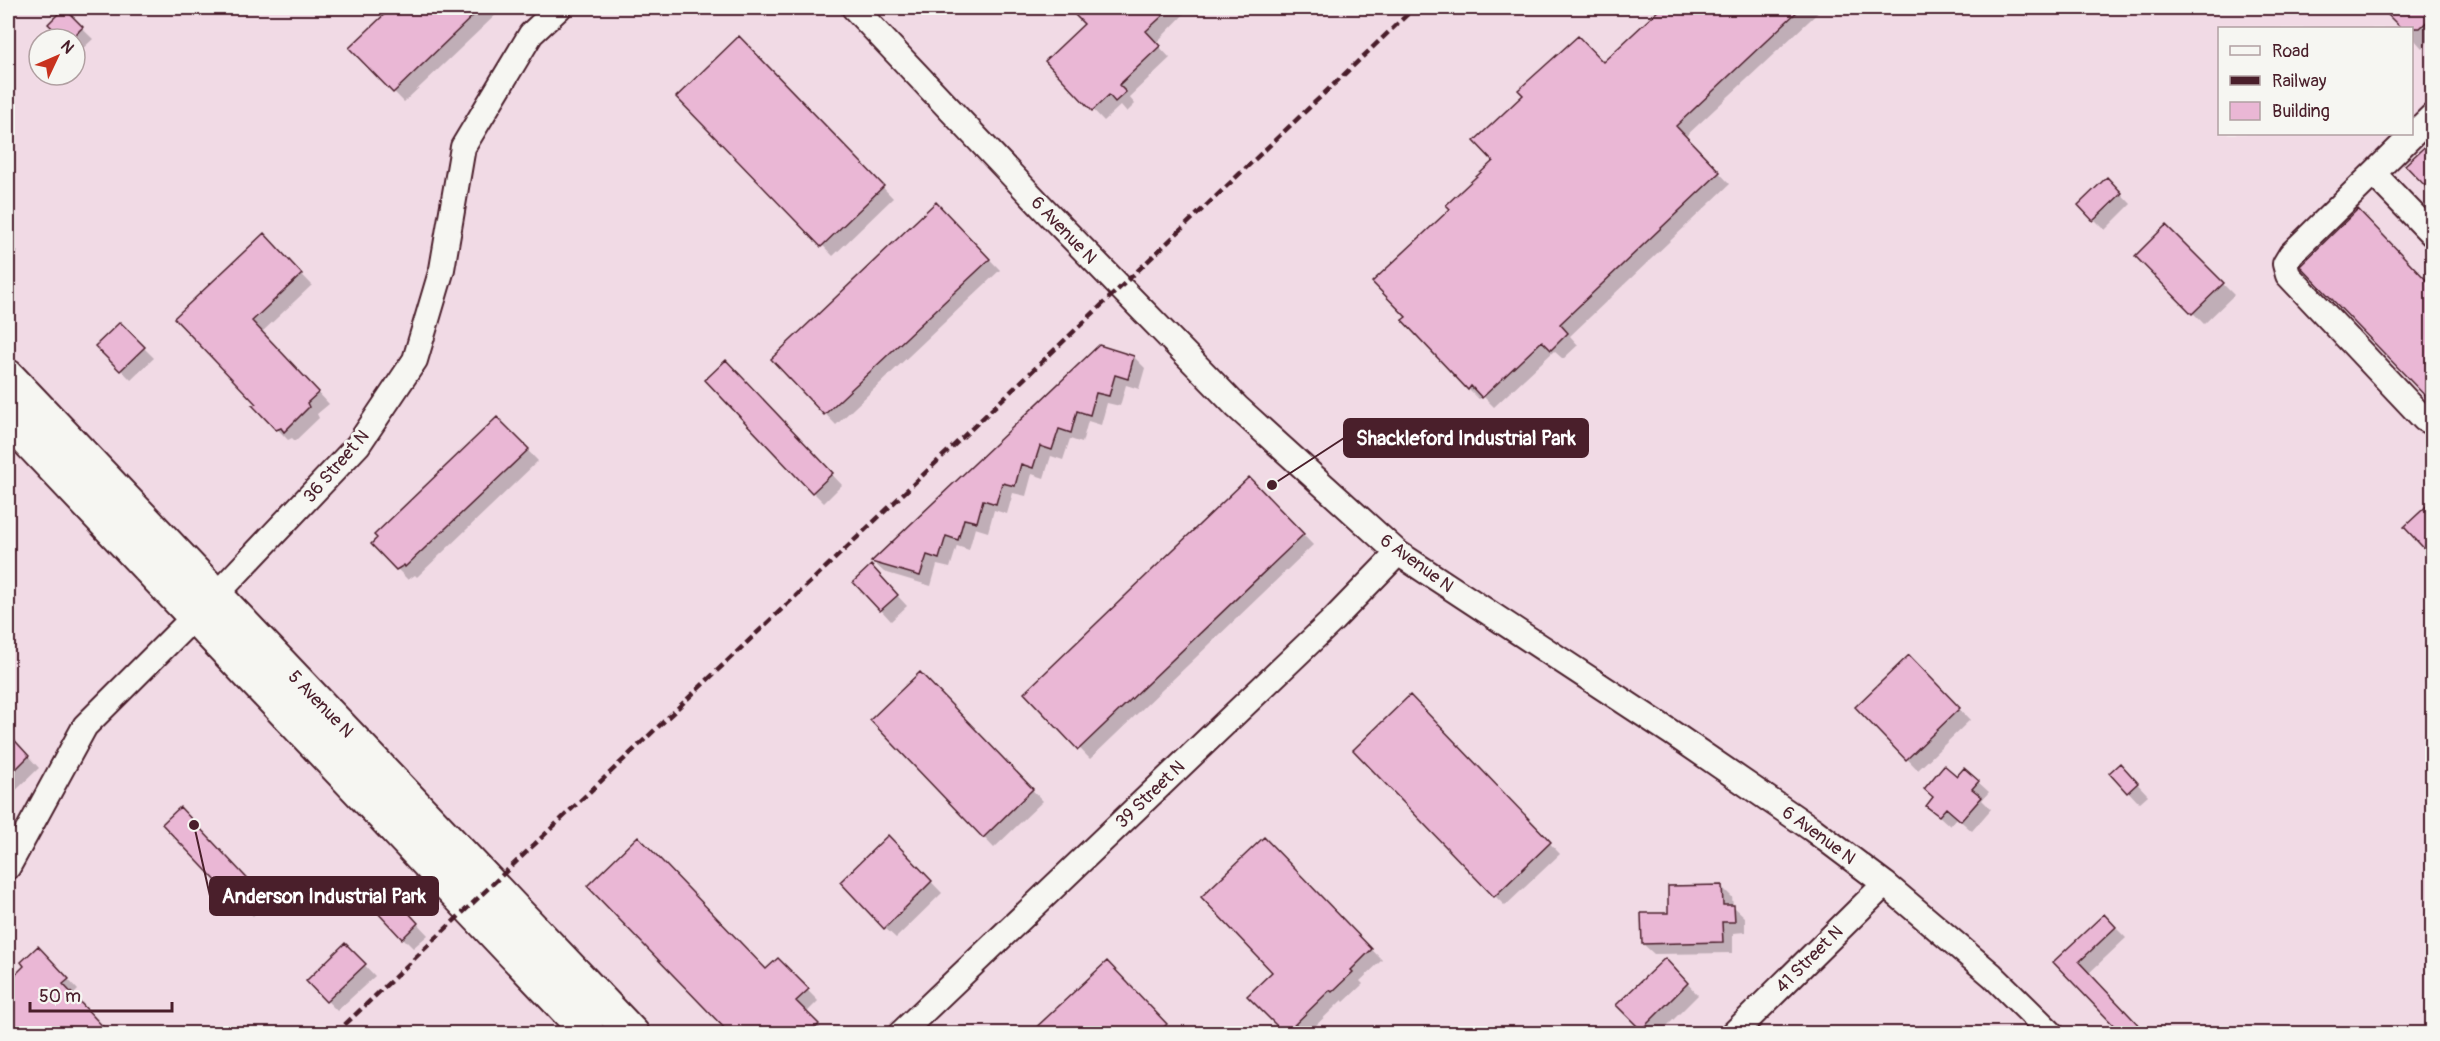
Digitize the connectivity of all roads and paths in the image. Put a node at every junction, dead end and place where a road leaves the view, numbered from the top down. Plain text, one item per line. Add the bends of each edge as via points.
1 (559, 8) edge
2 (854, 8) edge
3 (2433, 116) edge
4 (2374, 174) junction
5 (2433, 234) edge
6 (8, 376) edge
7 (8, 420) edge
8 (2433, 423) edge
9 (1398, 553) junction
10 (217, 594) junction
11 (194, 616) junction
12 (8, 867) edge
13 (1885, 884) junction
14 (589, 1034) edge
15 (633, 1034) edge
16 (900, 1034) edge
17 (1733, 1034) edge
18 (2052, 1034) edge

1 - 10 street, 36 Street N via 531,34 463,147 442,269 415,360 358,445
2 - 9 street, 6 Avenue N via 1237,407
3 - 4 street
4 - 5 street
4 - 8 street via 2285,264 2288,275 2424,419
6 - 10 main road, 5 Avenue N
7 - 11 main road, 5 Avenue N
9 - 13 street, 6 Avenue N via 1672,733
9 - 16 street, 39 Street N via 1333,620
10 - 11 street, 36 Street N
10 - 15 main road, 5 Avenue N
11 - 12 street, 36 Street N via 85,726
11 - 14 main road, 5 Avenue N
13 - 17 street, 41 Street N
13 - 18 street, 6 Avenue N via 1992,975

